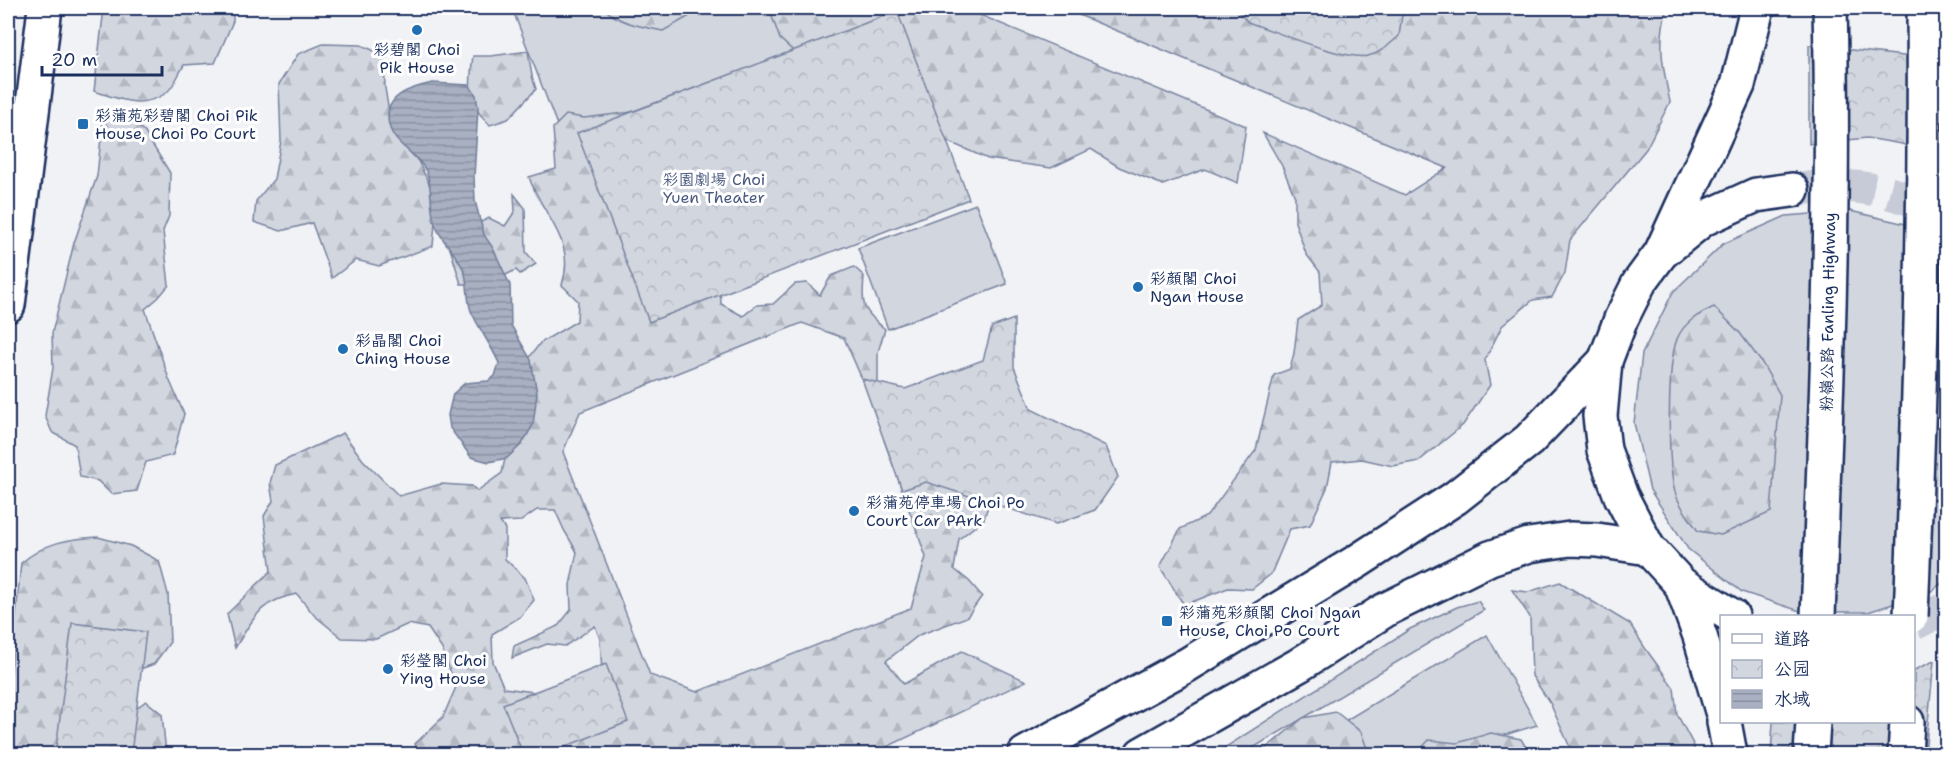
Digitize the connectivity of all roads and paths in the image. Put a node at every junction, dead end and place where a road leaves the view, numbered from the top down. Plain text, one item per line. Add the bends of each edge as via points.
1 (45, 8) edge
2 (1757, 8) edge
3 (1830, 8) edge
4 (1924, 8) edge
5 (1792, 190) tunnel mouth
6 (1661, 253) junction
7 (8, 305) edge
8 (1605, 361) junction
9 (1648, 548) junction
10 (1681, 584) junction
11 (1730, 615) edge
12 (1818, 615) edge
13 (1911, 615) edge
14 (1720, 704) edge
15 (1724, 723) edge
16 (1813, 723) edge
17 (1906, 723) edge
18 (1026, 754) edge
19 (1142, 754) edge
20 (1730, 754) edge
21 (1811, 754) edge
22 (1905, 754) edge

1 - 7 main road
2 - 6 main road via 1738,85
3 - 12 main road, 粉嶺公路 Fanling Highway, bridge via 1832,117
4 - 13 main road, bridge via 1919,409
5 - 6 main road via 1756,195 1703,219
6 - 8 main road via 1639,283
8 - 9 main road via 1600,416 1604,450 1621,496
8 - 18 main road via 1528,440 1455,498 1197,659
9 - 10 main road
9 - 19 main road via 1570,539 1529,545 1490,558 1385,610
10 - 11 main road
10 - 14 main road
15 - 20 main road
16 - 21 main road
17 - 22 main road

